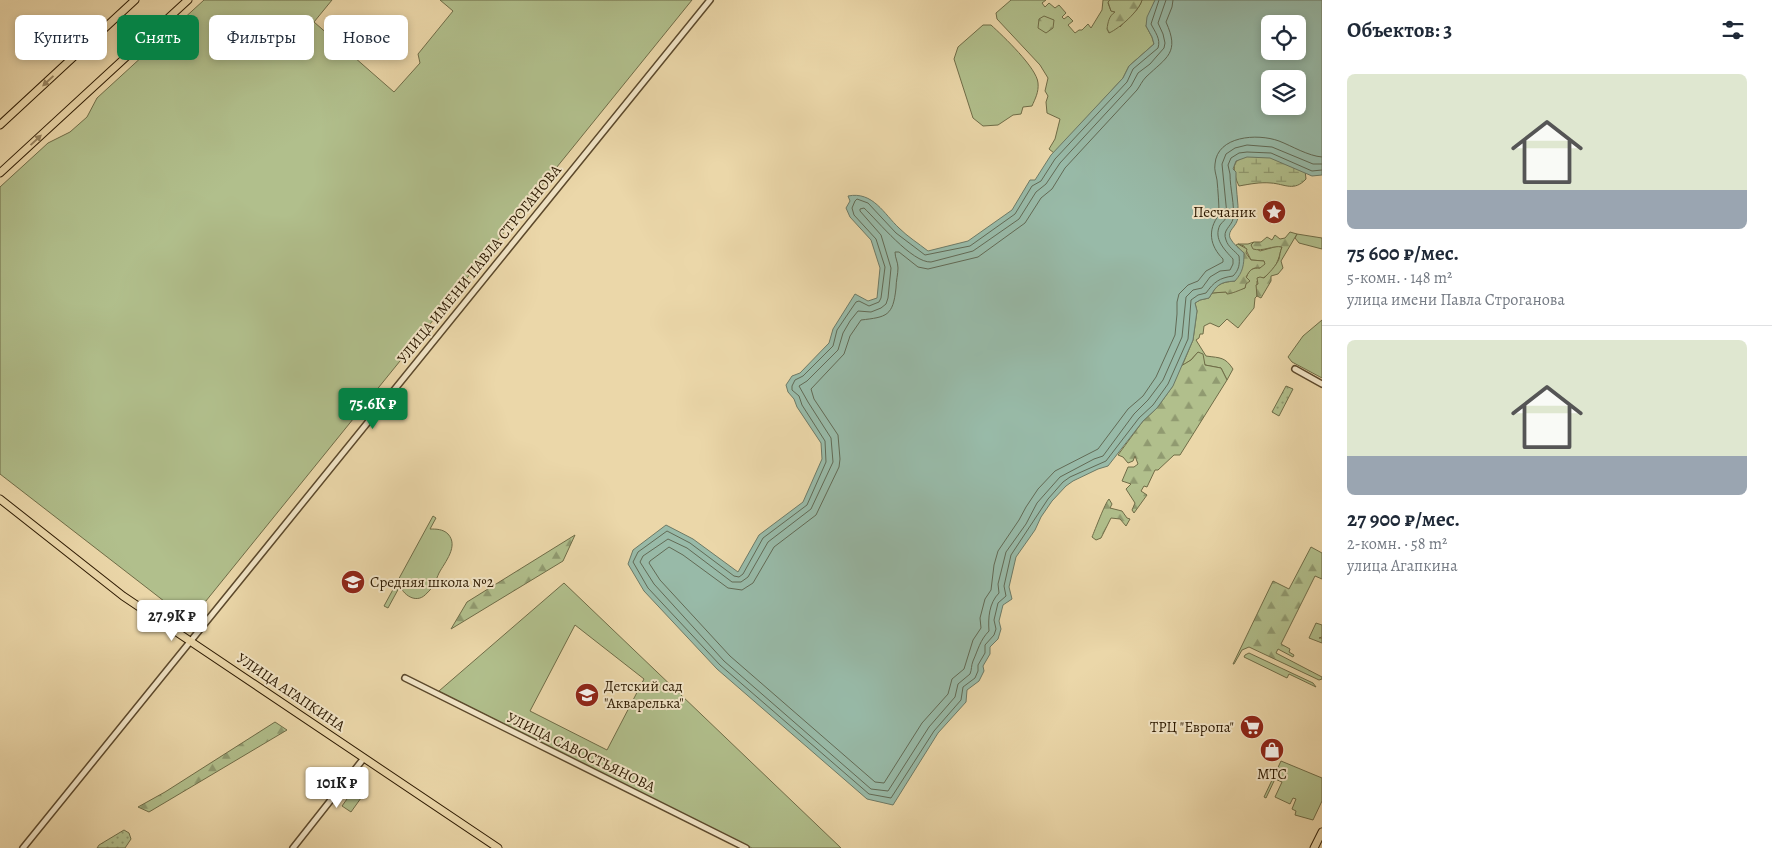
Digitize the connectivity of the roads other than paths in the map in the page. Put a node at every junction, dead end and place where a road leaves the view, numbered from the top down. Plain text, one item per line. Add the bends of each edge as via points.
1 (135, 0) edge
2 (188, 0) edge
3 (710, 0) edge
4 (0, 125) edge
5 (0, 174) edge
6 (1295, 369) dead end
7 (1322, 384) edge
8 (0, 499) edge
9 (190, 641) junction
10 (405, 678) dead end
11 (364, 758) junction
12 (1322, 832) edge
13 (23, 848) edge
14 (293, 848) edge
15 (498, 848) edge
16 (746, 848) edge
17 (1314, 848) edge

1 -> 4 main road
5 -> 2 main road
3 - 9 street, УЛИЦА ИМЕНИ ПАВЛА СТРОГАНОВА
6 - 7 street
8 - 9 main road, УЛИЦА АГАПКИНА via 123,596
9 - 11 main road, УЛИЦА АГАПКИНА
9 - 13 street, УЛИЦА ИМЕНИ ПАВЛА СТРОГАНОВА
10 - 16 street, УЛИЦА САВОСТЬЯНОВА
11 - 14 street
11 - 15 main road, УЛИЦА АГАПКИНА
12 - 17 main road

